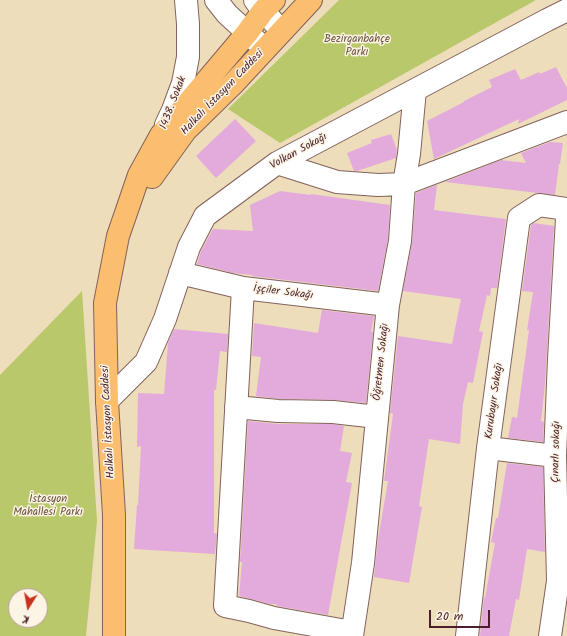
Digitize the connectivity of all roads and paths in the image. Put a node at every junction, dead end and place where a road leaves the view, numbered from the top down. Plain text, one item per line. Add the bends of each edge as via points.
1 (186, 0) edge
2 (216, 0) edge
3 (311, 0) edge
4 (264, 4) edge
5 (567, 10) edge
6 (282, 31) junction
7 (247, 33) junction
8 (265, 49) junction
9 (416, 90) junction
10 (567, 122) edge
11 (161, 135) junction
12 (277, 163) junction
13 (404, 184) junction
14 (567, 209) edge
15 (128, 210) junction
16 (567, 219) edge
17 (180, 273) junction
18 (243, 288) junction
19 (388, 305) junction
20 (107, 401) junction
21 (236, 406) junction
22 (377, 417) junction
23 (488, 448) junction
24 (555, 456) junction
25 (272, 627) edge
26 (352, 634) edge
27 (114, 636) edge
28 (467, 636) edge
29 (550, 636) edge

1 - 11 street, 1438. Sokak via 188,57 183,83
2 - 7 street
3 - 6 main road, Halkalı İstasyon Caddesi
4 - 6 street
4 - 7 main road, Halkalı İstasyon Caddesi
5 - 9 street, Volkan Sokağı
6 - 8 main road, Halkalı İstasyon Caddesi
7 - 8 street
7 - 11 main road, Halkalı İstasyon Caddesi
8 - 15 main road, Halkalı İstasyon Caddesi via 185,131
9 - 12 street, Volkan Sokağı
9 - 13 street, Öğretmen Sokağı via 410,154
10 - 13 street
11 - 15 main road, Halkalı İstasyon Caddesi via 139,175
12 - 13 street via 337,182
12 - 17 street, Volkan Sokağı via 205,216 189,247
13 - 19 street, Öğretmen Sokağı via 400,241
14 - 23 street, Kurubayır Sokağı via 539,205 520,218
15 - 20 main road, Halkalı İstasyon Caddesi via 118,236 104,303
16 - 24 street, Çınarlı sokağı
17 - 18 street, İşçiler Sokağı
17 - 20 street, Volkan Sokağı via 165,319 146,362
18 - 19 street, İşçiler Sokağı
18 - 21 street
19 - 22 street, Öğretmen Sokağı
20 - 27 main road, Halkalı İstasyon Caddesi via 114,515
21 - 22 street
21 - 25 street via 225,606 249,611
22 - 26 street, Öğretmen Sokağı via 363,563
23 - 24 street
23 - 28 street, Kurubayır Sokağı
24 - 29 street, Çınarlı sokağı via 558,581
25 - 26 street

